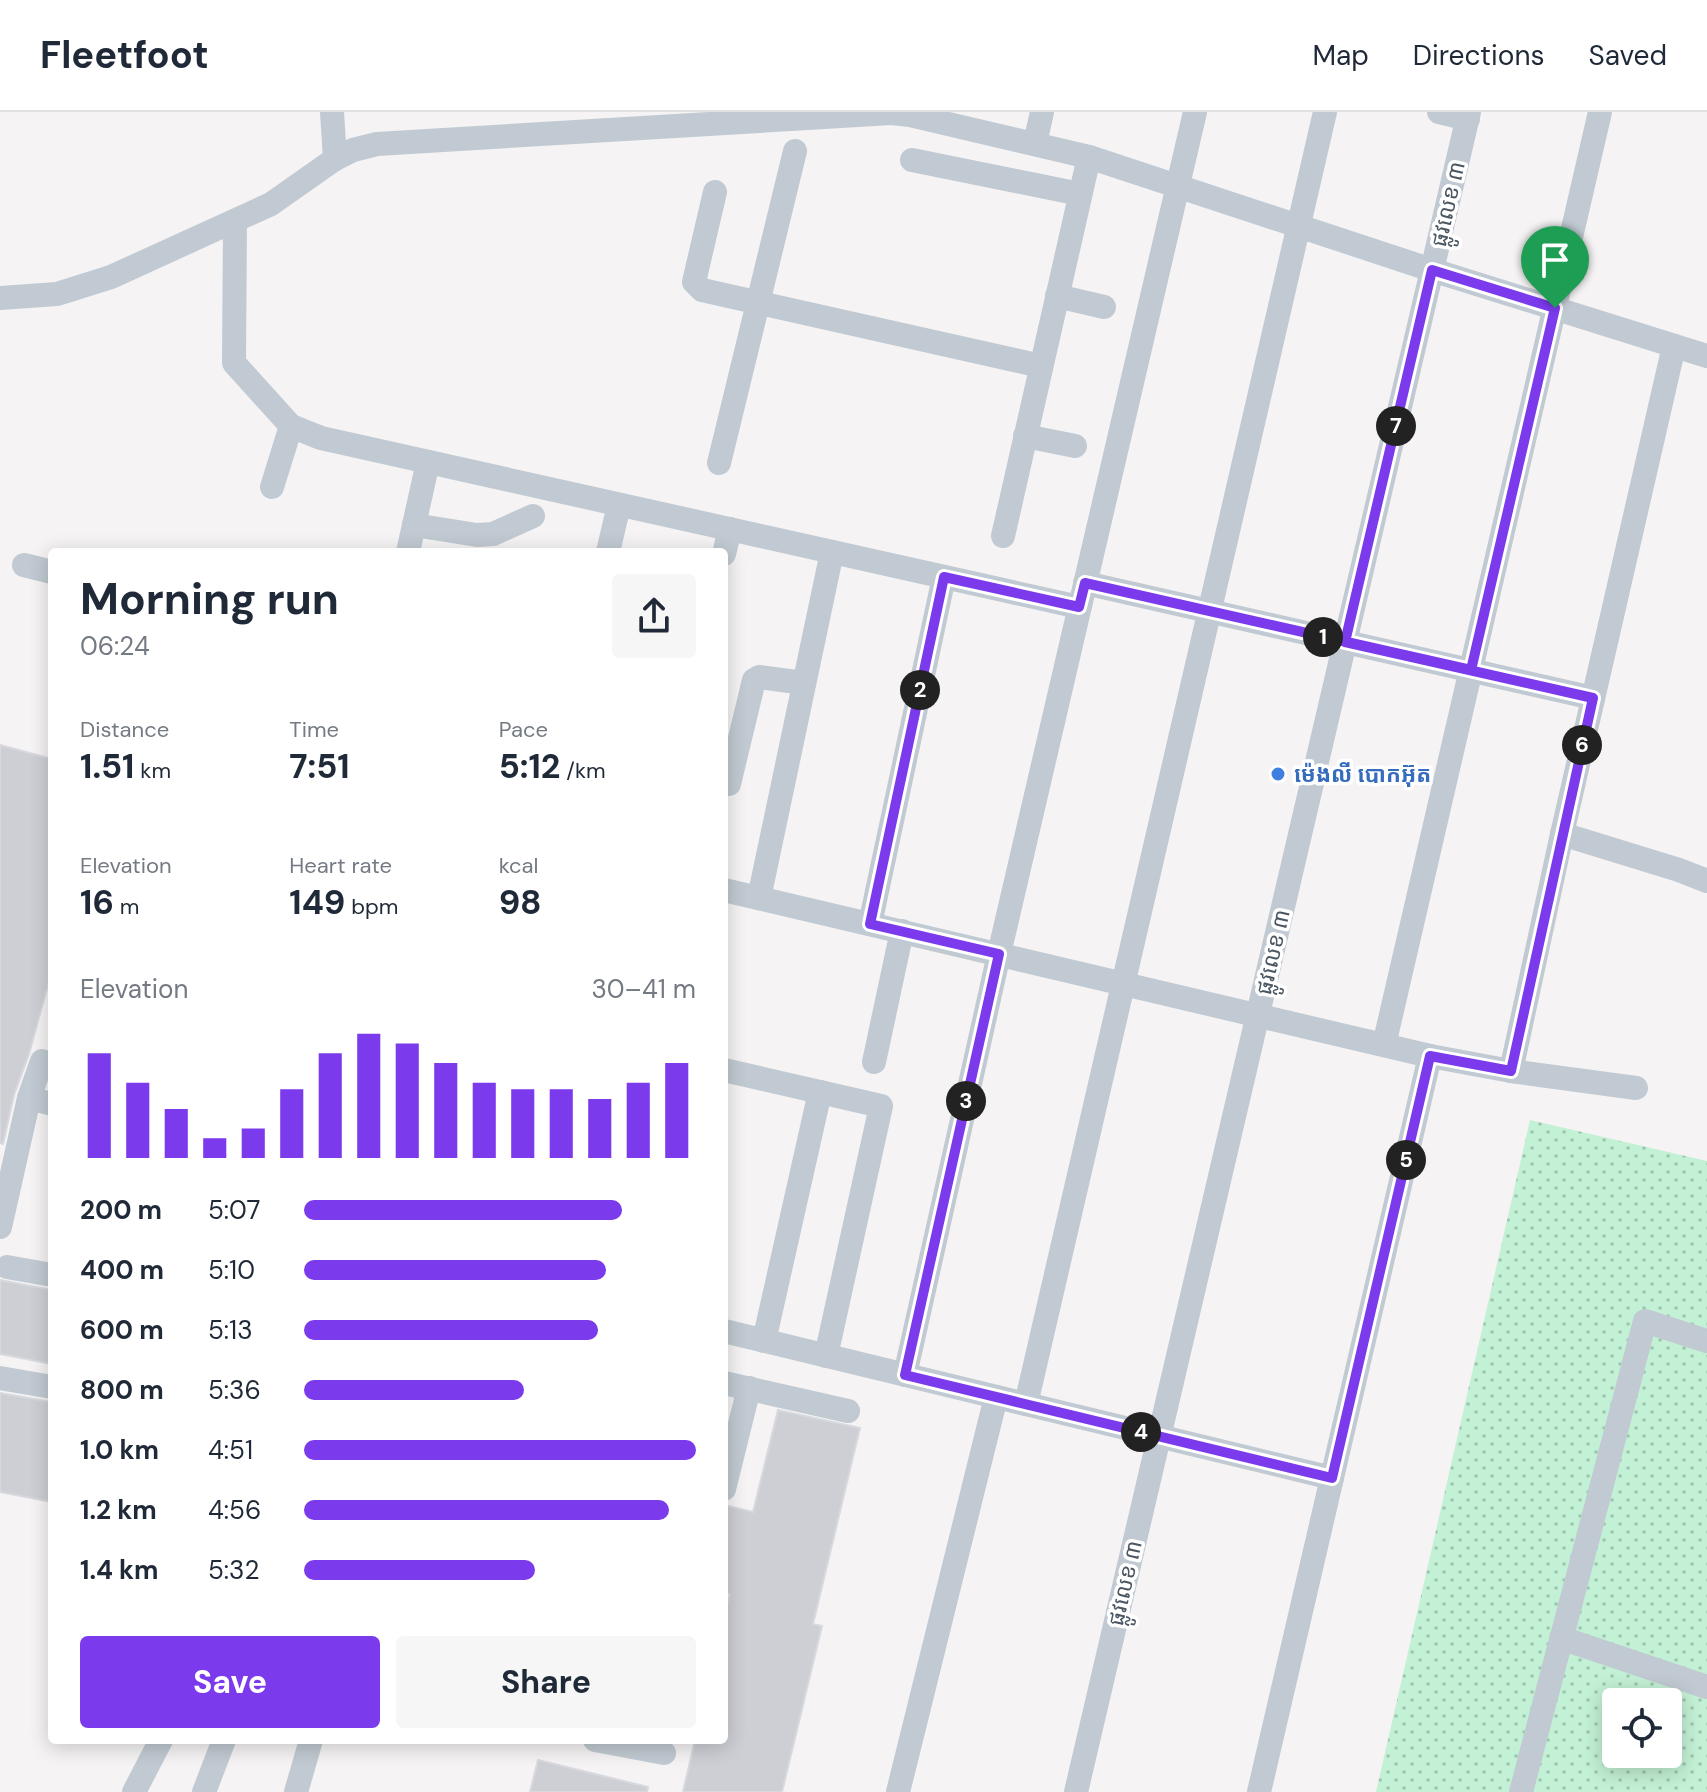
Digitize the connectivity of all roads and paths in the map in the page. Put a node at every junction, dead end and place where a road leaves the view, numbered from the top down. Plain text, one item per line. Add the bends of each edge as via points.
1 (332, 112) edge
2 (870, 112) edge
3 (1042, 112) edge
4 (1195, 112) edge
5 (1325, 112) edge
6 (1439, 112) edge
7 (1600, 112) edge
8 (910, 113) edge
9 (1469, 116) edge
10 (1035, 143) junction
11 (795, 151) dead end
12 (1089, 157) junction
13 (335, 159) junction
14 (912, 160) dead end
15 (1177, 185) junction
16 (715, 192) dead end
17 (1080, 194) junction
18 (235, 221) junction
19 (1299, 226) junction
20 (1432, 270) junction
21 (1057, 296) junction
22 (0, 298) edge
23 (758, 303) junction
24 (1104, 307) dead end
25 (1555, 308) junction
26 (1674, 346) junction
27 (1707, 356) edge
28 (1041, 366) junction
29 (291, 426) junction
30 (1025, 436) junction
31 (1075, 446) dead end
32 (428, 462) junction
33 (719, 463) dead end
34 (272, 487) dead end
35 (619, 505) junction
36 (533, 516) dead end
37 (414, 525) junction
38 (730, 529) junction
39 (1003, 536) dead end
40 (409, 548) edge
41 (609, 548) edge
42 (725, 548) edge
43 (832, 552) junction
44 (24, 565) dead end
45 (48, 571) edge
46 (944, 577) junction
47 (1085, 583) junction
48 (1079, 607) junction
49 (1209, 611) junction
50 (1345, 642) junction
51 (1471, 670) junction
52 (804, 683) junction
53 (1593, 698) junction
54 (729, 784) dead end
55 (1562, 834) junction
56 (1707, 881) edge
57 (728, 891) edge
58 (759, 898) junction
59 (870, 924) junction
60 (902, 931) junction
61 (999, 954) junction
62 (1123, 984) junction
63 (1258, 1015) junction
64 (1384, 1045) junction
65 (1430, 1056) junction
66 (42, 1061) dead end
67 (874, 1062) dead end
68 (728, 1071) edge
69 (1511, 1071) junction
70 (1636, 1088) dead end
71 (820, 1092) junction
72 (40, 1101) edge
73 (0, 1227) edge
74 (7, 1267) dead end
75 (48, 1274) edge
76 (728, 1332) edge
77 (764, 1341) junction
78 (1707, 1341) edge
79 (826, 1356) junction
80 (905, 1375) junction
81 (0, 1378) edge
82 (728, 1384) edge
83 (48, 1386) edge
84 (749, 1388) junction
85 (996, 1397) junction
86 (1026, 1404) junction
87 (848, 1411) dead end
88 (1159, 1436) junction
89 (728, 1473) edge
90 (1332, 1478) junction
91 (1561, 1638) junction
92 (1707, 1687) edge
93 (159, 1744) edge
94 (222, 1744) edge
95 (310, 1744) edge
96 (616, 1744) edge
97 (664, 1753) dead end
98 (134, 1792) edge
99 (204, 1792) edge
100 (296, 1792) edge
101 (898, 1792) edge
102 (1076, 1792) edge
103 (1259, 1792) edge
104 (1521, 1792) edge

1 - 13 street
2 - 8 street
2 - 13 street via 377,144
3 - 10 street
4 - 15 street
5 - 19 street
6 - 9 street
7 - 25 street
8 - 10 street
9 - 20 street, ផ្លូវលេខ ៣
10 - 12 street
11 - 23 street
12 - 15 street
12 - 17 street
13 - 18 street via 281,198
14 - 17 street
15 - 19 street
15 - 47 street
16 - 23 street via 694,282 702,290
17 - 21 street
18 - 22 street via 111,277 57,294
18 - 29 street via 234,363
19 - 20 street
19 - 49 street
20 - 25 street
20 - 50 street, ផ្លូវលេខ ៣
21 - 24 street
21 - 28 street
23 - 28 street
23 - 33 street
25 - 26 street
25 - 51 street
26 - 27 street
26 - 53 street
28 - 30 street
29 - 32 street
29 - 34 street
30 - 31 street
30 - 39 street
32 - 35 street
32 - 37 street
35 - 38 street
35 - 41 street
36 - 37 street via 493,534
37 - 40 street
38 - 42 street
38 - 43 street
43 - 46 street
43 - 52 street
44 - 45 street
46 - 48 street
46 - 59 street
47 - 48 street
47 - 49 street
48 - 61 street
49 - 50 street
49 - 62 street
50 - 51 street
50 - 63 street, ផ្លូវលេខ ៣
51 - 53 street
51 - 64 street
52 - 54 street via 754,680
52 - 58 street
53 - 55 street
55 - 56 street
55 - 69 street
57 - 58 street
58 - 59 street
59 - 60 street
60 - 61 street
60 - 67 street
61 - 62 street
61 - 80 street
62 - 63 street
62 - 86 street
63 - 64 street
63 - 88 street, ផ្លូវលេខ ៣
64 - 65 street
65 - 69 street
65 - 90 street
66 - 72 street
68 - 71 street
69 - 70 street
71 - 77 street
71 - 79 street via 881,1106
72 - 73 street
74 - 75 street
76 - 77 street
77 - 79 street
78 - 91 street via 1645,1321
79 - 80 street
80 - 85 street
81 - 83 street
82 - 84 street
84 - 87 street
84 - 89 street
85 - 86 street
85 - 101 street
86 - 88 street
88 - 90 street
88 - 102 street, ផ្លូវលេខ ៣
90 - 103 street
91 - 92 street
91 - 104 street
93 - 98 street
94 - 99 street
95 - 100 street
96 - 97 street

